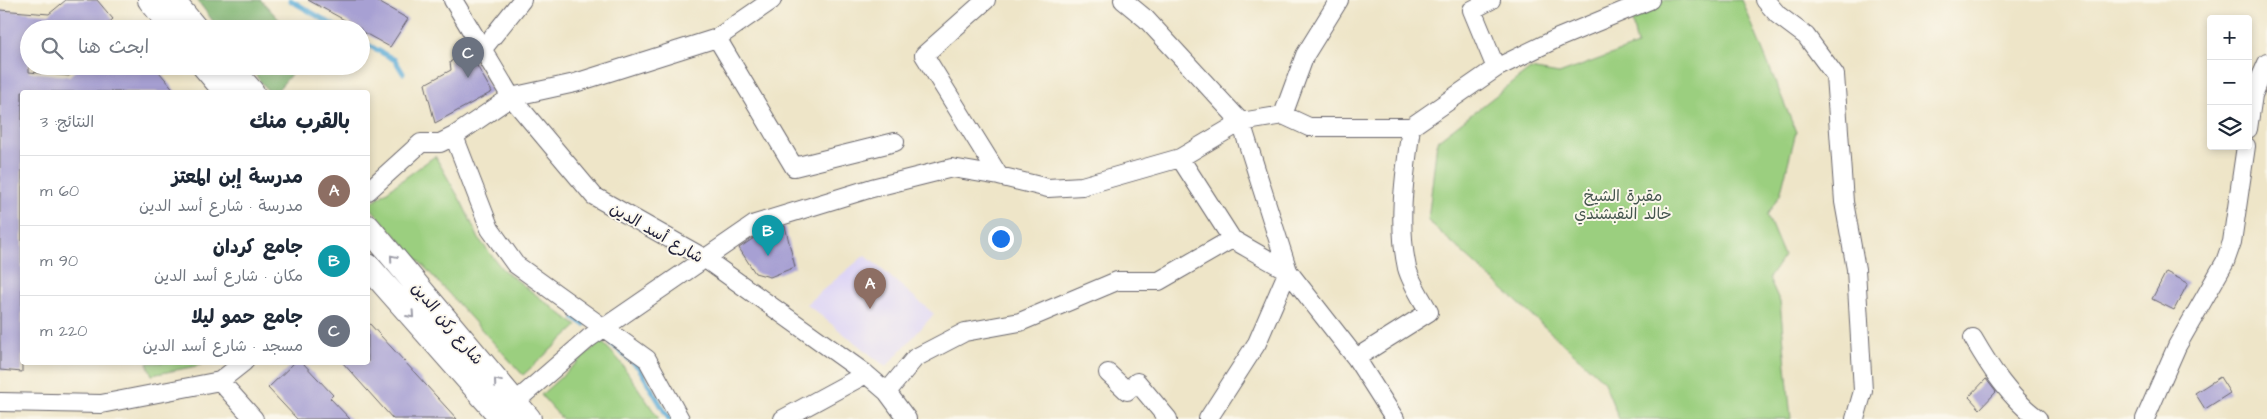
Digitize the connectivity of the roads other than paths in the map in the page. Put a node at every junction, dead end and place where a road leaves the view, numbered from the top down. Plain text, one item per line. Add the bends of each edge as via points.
1 (150, 0) edge
2 (172, 0) edge
3 (453, 0) edge
4 (522, 0) edge
5 (772, 0) edge
6 (986, 0) edge
7 (1123, 0) edge
8 (1339, 0) edge
9 (1491, 0) edge
10 (1650, 0) edge
11 (1765, 0) edge
12 (167, 20) edge
13 (189, 20) edge
14 (717, 38) junction
15 (482, 50) junction
16 (2267, 63) edge
17 (1496, 68) junction
18 (212, 75) edge
19 (237, 75) edge
20 (224, 90) edge
21 (250, 90) edge
22 (511, 97) junction
23 (2252, 105) edge
24 (1283, 114) junction
25 (1241, 122) junction
26 (1411, 127) junction
27 (447, 140) junction
28 (895, 142) dead end
29 (2245, 150) edge
30 (1180, 158) junction
31 (999, 176) junction
32 (370, 189) edge
33 (370, 230) edge
34 (1232, 239) junction
35 (704, 258) junction
36 (370, 270) edge
37 (1288, 271) junction
38 (605, 328) junction
39 (1973, 338) dead end
40 (1356, 358) junction
41 (240, 365) edge
42 (1108, 373) dead end
43 (866, 374) junction
44 (220, 381) junction
45 (887, 392) junction
46 (0, 402) edge
47 (516, 414) edge
48 (254, 419) edge
49 (680, 419) edge
50 (783, 419) edge
51 (907, 419) edge
52 (1168, 419) edge
53 (1208, 419) edge
54 (1395, 419) edge
55 (1855, 419) edge
56 (2038, 419) edge
57 (2145, 419) edge

1 - 12 main road
2 - 13 main road
3 - 15 street, شارع أسد الدين
4 - 15 street
5 - 14 street
6 - 31 street via 924,55
7 - 25 street via 1146,19
8 - 24 street via 1305,55
9 - 17 street via 1472,10
10 - 17 street
11 - 55 street via 1778,15 1806,36 1835,75 1844,202 1856,269 1863,391
14 - 22 street via 575,83
14 - 28 street via 794,167
15 - 22 street, شارع أسد الدين
16 - 23 street
17 - 26 street
18 - 20 main road
19 - 21 main road
22 - 27 street
22 - 35 street, شارع أسد الدين via 594,196
24 - 25 street
24 - 26 street via 1309,127
25 - 30 street
25 - 37 street
26 - 40 street via 1402,229 1408,269 1430,312
27 - 32 street via 421,143
27 - 38 street via 490,229 516,264
29 - 57 street via 2232,242 2225,262 2178,346
30 - 31 street via 1082,186 1048,188
30 - 34 street
31 - 35 street via 952,168 872,188 755,224
47 -> 33 main road, شارع ركن الدين
34 - 37 street
34 - 45 street via 1159,281 1117,281 1020,322 965,332 915,358
35 - 38 street
35 - 43 street, شارع أسد الدين
36 -> 47 main road, شارع ركن الدين
37 - 40 street
37 - 53 street via 1257,343
38 - 47 street via 589,338
38 - 49 street via 648,359
39 - 56 street via 1991,369 2019,404
40 - 54 street
41 - 44 street
42 - 52 street via 1127,391 1137,382
43 - 45 street, شارع أسد الدين
43 - 50 street
44 - 46 street via 101,404
44 - 48 street
45 - 51 street, شارع أسد الدين

